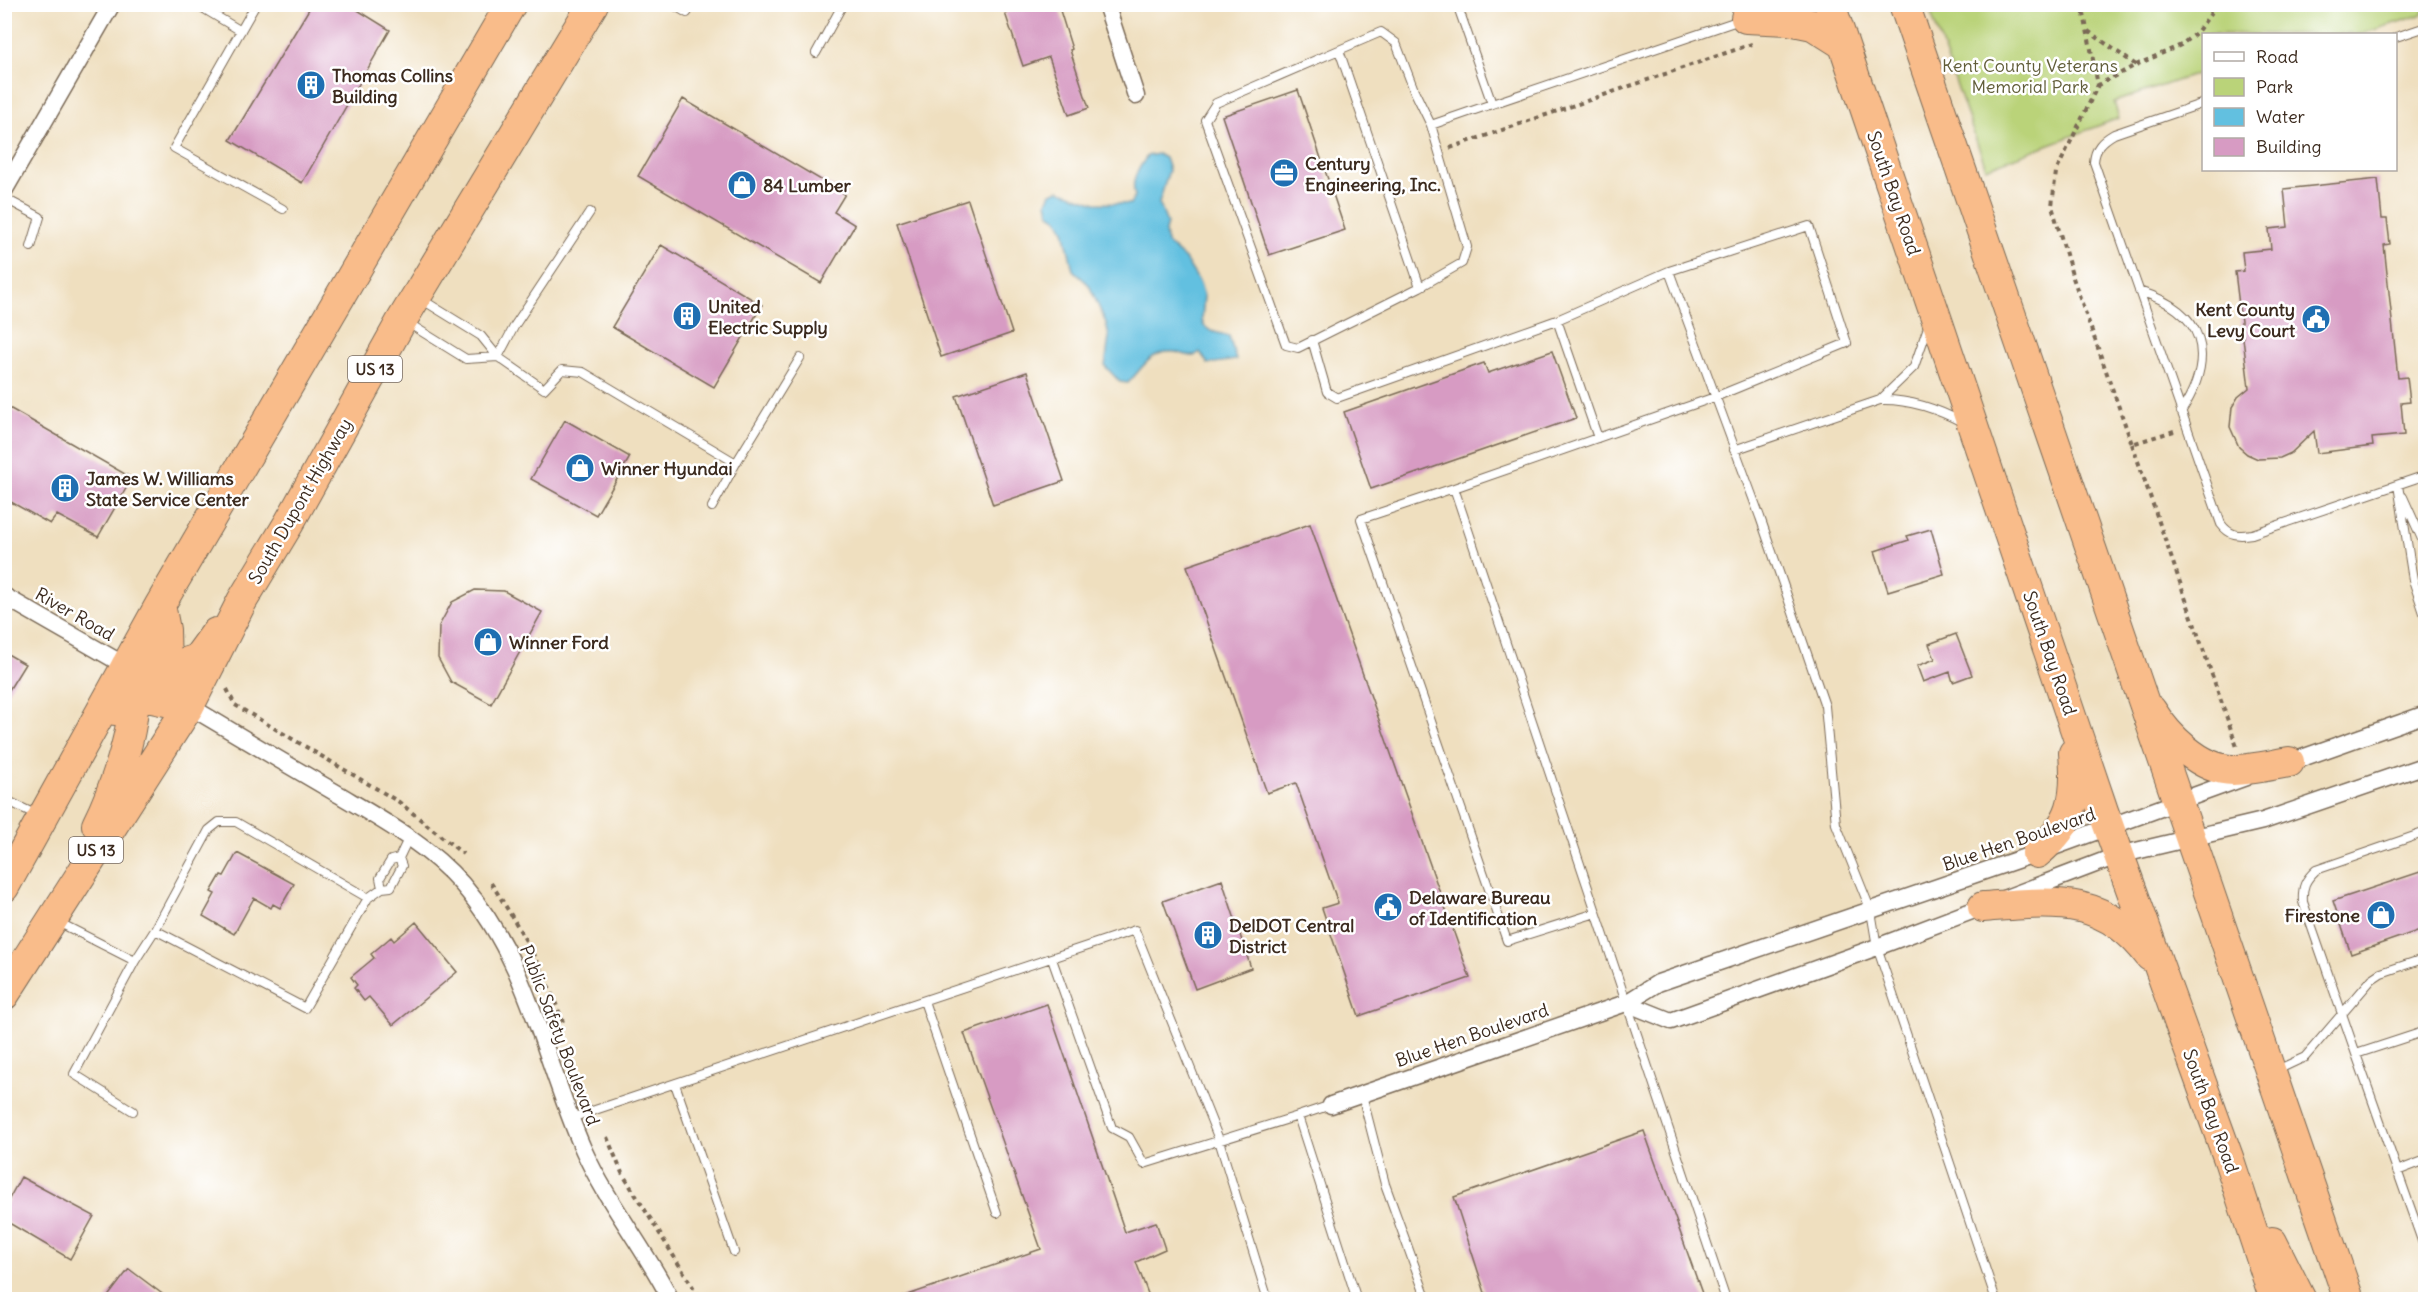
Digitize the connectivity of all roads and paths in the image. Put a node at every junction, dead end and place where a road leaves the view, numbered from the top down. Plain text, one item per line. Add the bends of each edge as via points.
1 (112, 4) edge
2 (196, 4) edge
3 (256, 4) edge
4 (511, 4) edge
5 (593, 4) edge
6 (672, 4) edge
7 (692, 4) edge
8 (843, 4) edge
9 (1106, 4) edge
10 (1457, 4) edge
11 (1830, 4) edge
12 (1904, 4) edge
13 (2082, 4) edge
14 (2218, 4) edge
15 (1756, 21) edge
16 (2426, 27) edge
17 (2086, 30) junction
18 (241, 31) junction
19 (2397, 37) edge
20 (1843, 44) junction
21 (1339, 50) junction
22 (816, 53) dead end
23 (2136, 65) junction
24 (2098, 85) junction
25 (1136, 96) dead end
26 (1492, 104) junction
27 (2202, 104) edge
28 (1431, 125) junction
29 (1447, 149) dead end
30 (6, 184) edge
31 (4, 198) edge
32 (283, 209) dead end
33 (590, 212) dead end
34 (31, 247) dead end
35 (1669, 271) junction
36 (1420, 286) junction
37 (2139, 291) junction
38 (1933, 307) junction
39 (410, 308) junction
40 (1557, 320) junction
41 (1312, 340) junction
42 (498, 357) junction
43 (801, 358) dead end
44 (1715, 397) junction
45 (1880, 400) junction
46 (2181, 412) junction
47 (2187, 427) junction
48 (1974, 428) junction
49 (1598, 438) junction
50 (2132, 444) junction
51 (1734, 450) junction
52 (736, 463) junction
53 (2426, 475) edge
54 (2398, 485) junction
55 (1454, 488) junction
56 (712, 507) dead end
57 (2426, 548) edge
58 (4, 596) edge
59 (242, 601) junction
60 (160, 605) junction
61 (2426, 618) edge
62 (126, 666) junction
63 (166, 669) junction
64 (227, 689) dead end
65 (2139, 693) junction
66 (133, 703) junction
67 (189, 706) junction
68 (2426, 714) edge
69 (98, 716) junction
70 (2072, 717) junction
71 (2238, 750) dead end
72 (2289, 762) junction
73 (2426, 765) edge
74 (4, 800) edge
75 (2176, 802) junction
76 (42, 818) junction
77 (2426, 832) edge
78 (409, 837) junction
79 (2188, 838) junction
80 (2114, 841) junction
81 (464, 854) dead end
82 (2037, 854) junction
83 (399, 858) junction
84 (491, 883) dead end
85 (4, 887) edge
86 (381, 888) junction
87 (368, 898) junction
88 (1983, 907) junction
89 (1871, 911) junction
90 (1596, 913) junction
91 (54, 917) junction
92 (155, 930) junction
93 (1877, 947) junction
94 (1052, 958) junction
95 (2426, 958) edge
96 (135, 961) junction
97 (2160, 970) junction
98 (4, 995) edge
99 (924, 1000) junction
100 (1626, 1003) junction
101 (2342, 1012) junction
102 (563, 1022) dead end
103 (2426, 1031) edge
104 (2356, 1054) junction
105 (2270, 1073) junction
106 (675, 1084) junction
107 (1362, 1095) junction
108 (1330, 1105) joint
109 (133, 1111) dead end
110 (1298, 1116) junction
111 (571, 1118) junction
112 (607, 1137) dead end
113 (1219, 1140) junction
114 (2229, 1160) junction
115 (2426, 1160) edge
116 (2397, 1171) junction
117 (997, 1213) dead end
118 (734, 1252) dead end
119 (2426, 1252) edge
120 (671, 1299) edge
121 (701, 1299) edge
122 (1268, 1299) edge
123 (1357, 1299) edge
124 (1427, 1299) edge
125 (1726, 1299) edge
126 (1996, 1299) edge
127 (2275, 1299) edge
128 (2301, 1299) edge
129 (2349, 1299) edge

1 - 30 street
2 - 18 lane
3 - 18 lane
4 - 60 highway
5 - 39 highway, South Dupont Highway / US 13
6 - 7 lane via 687,14
8 - 22 lane
9 - 25 street
10 - 26 lane
11 - 20 highway, South Bay Road
12 - 65 highway
13 - 17 path
14 - 23 path via 2197,32 2181,45
15 - 20 highway via 1789,20 1813,26
15 - 26 lane
15 - 29 path
16 - 19 lane
17 - 23 path
17 - 24 path
18 - 32 lane via 174,148
20 - 38 highway, South Bay Road
21 - 28 lane via 1381,32 1396,43
21 - 36 lane
21 - 41 lane via 1216,103 1205,120 1286,345 1298,348
23 - 24 path
24 - 50 path via 2056,172 2052,206
26 - 28 lane
27 - 37 lane via 2114,134 2103,140 2095,154 2094,162
28 - 36 lane via 1467,247 1462,263
31 - 34 lane via 40,217
33 - 42 lane
35 - 40 lane
35 - 44 lane
35 - 44 lane via 1809,226 1847,343
36 - 41 lane
37 - 46 lane
37 - 46 lane via 2176,308 2199,339 2201,365
38 - 45 lane via 1914,366
38 - 48 highway, South Bay Road
39 - 42 lane via 481,336
39 - 42 lane via 466,359
39 - 59 highway, South Dupont Highway / US 13
40 - 41 lane via 1337,398 1328,392
40 - 49 lane
42 - 52 lane via 544,389 562,370 584,372
43 - 52 lane
44 - 49 lane
44 - 51 lane
45 - 48 lane via 1899,399 1916,404
45 - 51 lane
46 - 47 lane
47 - 50 path
47 - 54 lane via 2221,524 2231,534 2252,534
48 - 70 highway, South Bay Road
49 - 55 lane
50 - 71 path
51 - 89 lane via 1825,706 1836,824
52 - 56 lane
53 - 54 lane
54 - 57 lane
54 - 61 lane via 2413,580
55 - 90 lane
55 - 90 lane via 1361,519 1507,941
58 - 62 street, River Road
59 - 63 highway via 196,659
59 - 67 highway, South Dupont Highway / US 13
60 - 62 highway
60 - 63 highway
62 - 63 highway
62 - 66 highway
62 - 69 highway
63 - 67 highway
64 - 81 path via 235,705 399,802
65 - 72 highway via 2173,737 2210,765 2234,770
65 - 75 highway
66 - 67 highway via 148,697
66 - 69 highway
66 - 91 highway via 127,739 106,808
67 - 78 street, Public Safety Boulevard
67 - 91 highway, South Dupont Highway / US 13
68 - 72 street, Blue Hen Boulevard
69 - 76 highway
70 - 80 highway, South Bay Road
70 - 82 highway via 2074,802 2062,828
72 - 75 street, Blue Hen Boulevard
73 - 79 street, Blue Hen Boulevard via 2263,821
74 - 76 lane
75 - 79 highway
75 - 80 street, Blue Hen Boulevard
76 - 85 highway
77 - 101 lane via 2316,870 2302,889 2303,902
78 - 83 lane
78 - 111 street, Public Safety Boulevard via 462,884 509,952
79 - 80 street, Blue Hen Boulevard
79 - 105 highway
80 - 82 street, Blue Hen Boulevard
80 - 88 street, Blue Hen Boulevard
80 - 97 highway, South Bay Road
82 - 89 street, Blue Hen Boulevard
83 - 86 lane via 391,860 380,878
83 - 86 lane via 402,866 392,887
84 - 102 path via 524,934
86 - 87 lane
87 - 92 lane via 304,1008
87 - 92 lane via 236,822 219,822 209,830
88 - 93 street, Blue Hen Boulevard
88 - 97 highway via 2048,902 2082,906 2126,930
89 - 93 lane
89 - 100 street, Blue Hen Boulevard via 1659,983
90 - 100 lane
91 - 96 lane
91 - 98 highway, South Dupont Highway / US 13
92 - 96 lane
93 - 100 street, Blue Hen Boulevard via 1671,1021
93 - 126 lane
94 - 99 lane
94 - 113 lane via 1112,1128 1129,1137 1144,1164
94 - 113 lane via 1135,930
95 - 101 lane via 2372,978
96 - 109 lane via 74,1074
97 - 114 highway, South Bay Road
99 - 106 lane
99 - 117 lane
100 - 107 street, Blue Hen Boulevard
100 - 125 lane
101 - 104 lane
101 - 105 lane via 2305,1057
103 - 104 lane
104 - 116 lane
105 - 129 highway
106 - 111 lane
106 - 118 lane
107 - 108 street, Blue Hen Boulevard
107 - 124 lane via 1385,1184
108 - 110 lane
110 - 113 lane
110 - 123 lane
111 - 120 street, Public Safety Boulevard via 600,1184
112 - 121 path via 622,1173
113 - 122 lane
114 - 127 highway, South Bay Road
114 - 128 highway
115 - 116 lane
116 - 119 lane

